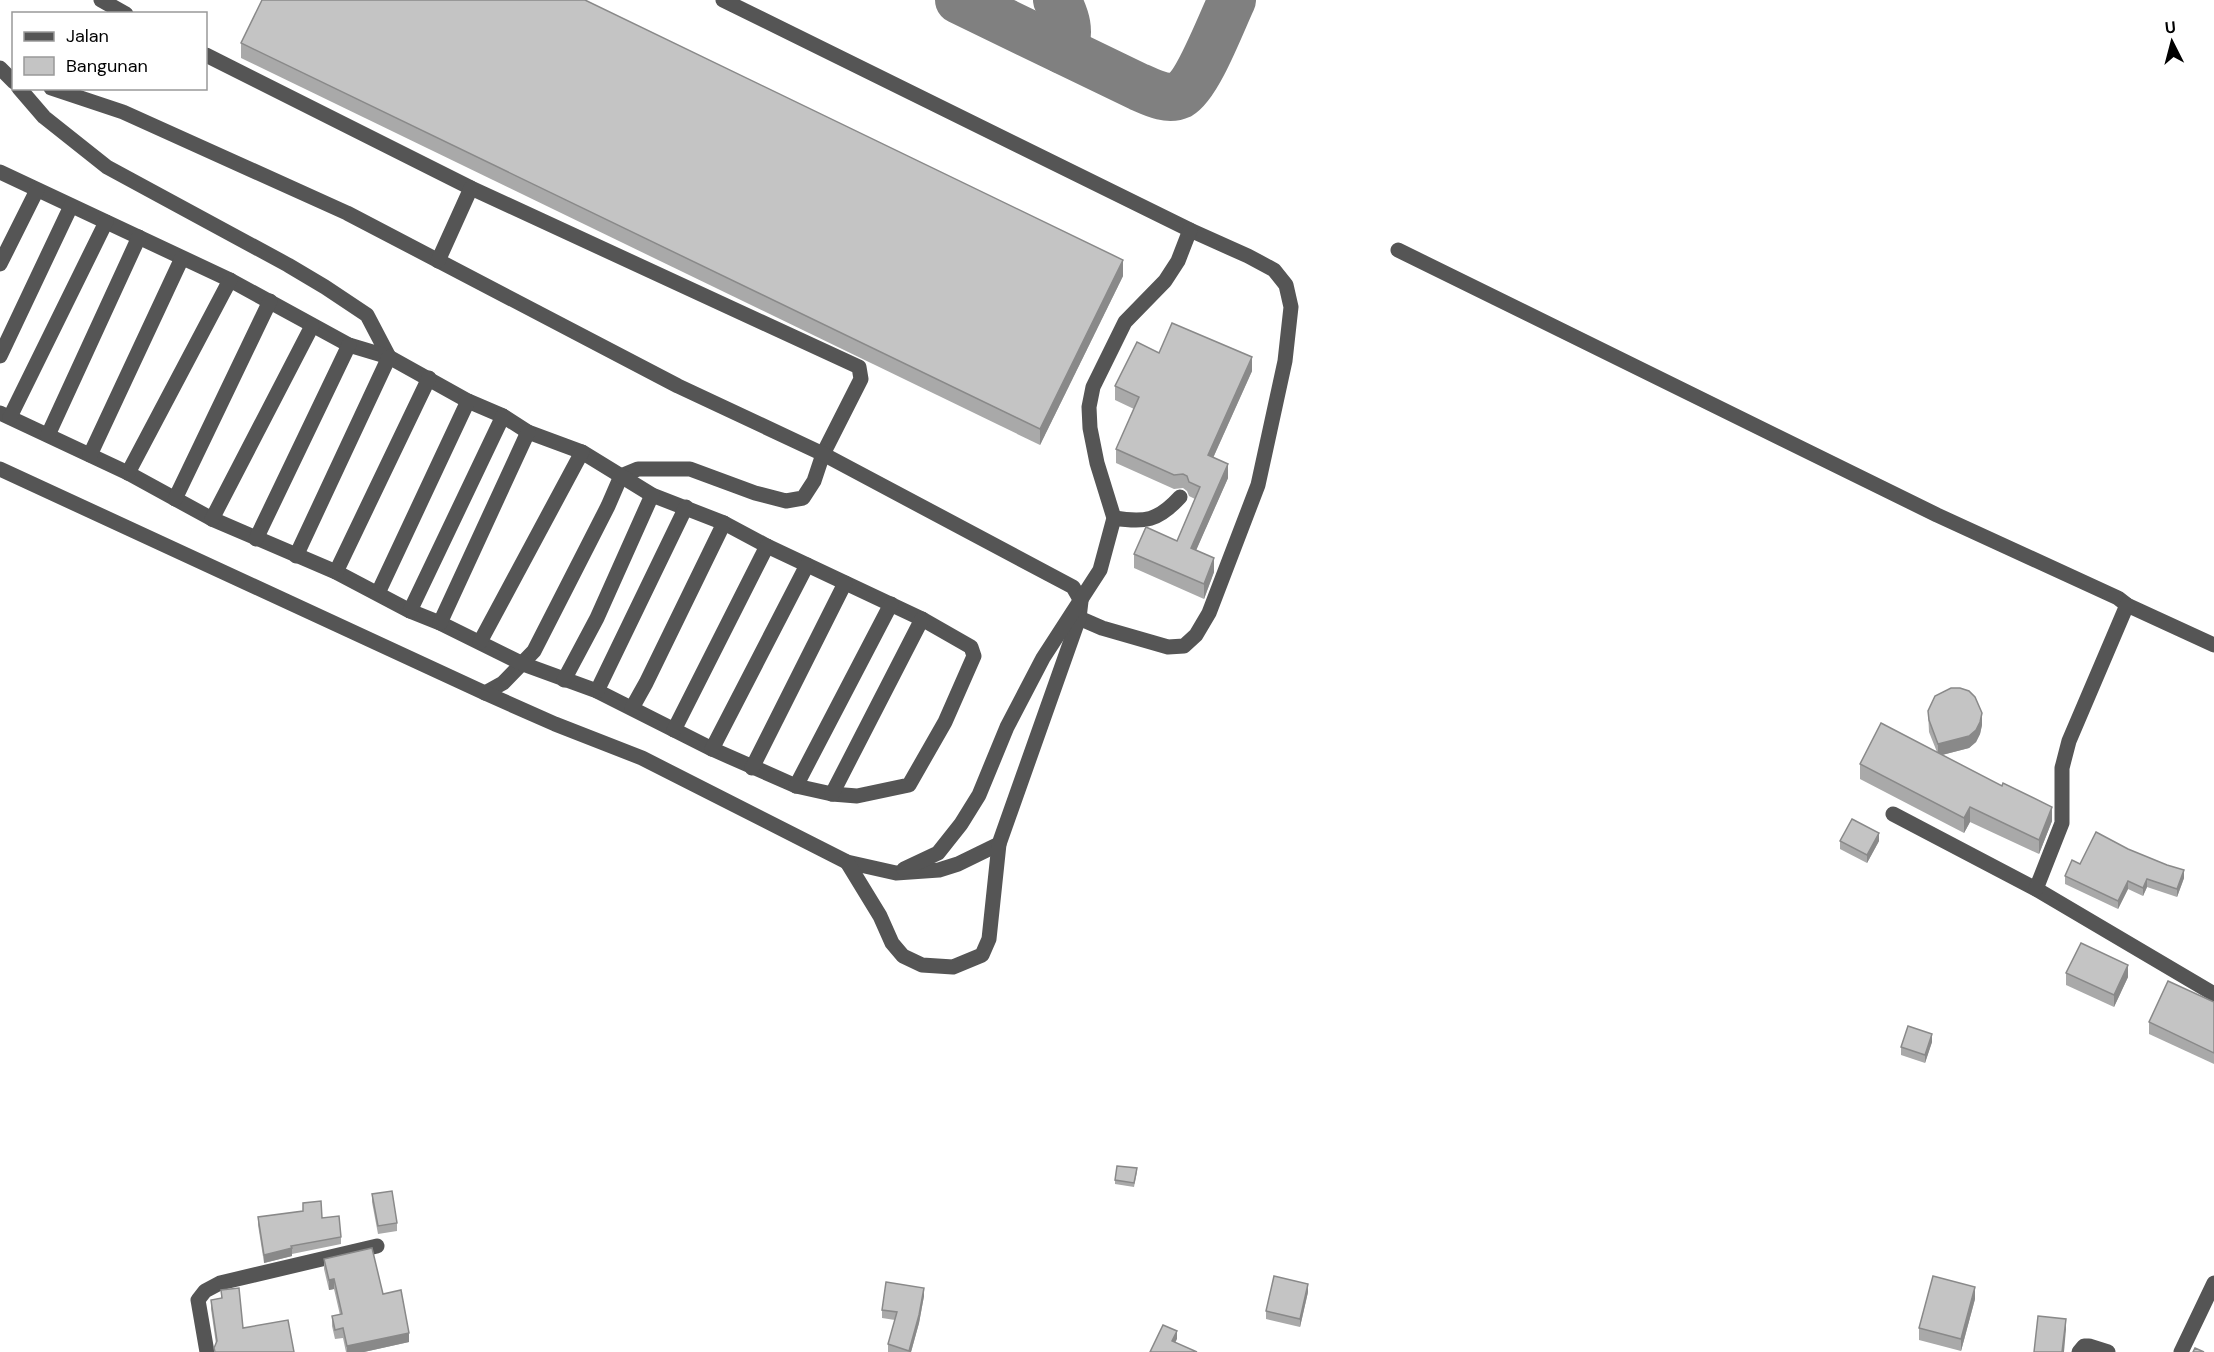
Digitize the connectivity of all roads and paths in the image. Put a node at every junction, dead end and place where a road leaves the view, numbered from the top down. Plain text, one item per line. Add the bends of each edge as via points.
1 (101, 0) edge
2 (723, 0) edge
3 (122, 12) edge
4 (207, 56) edge
5 (21, 90) edge
6 (57, 90) edge
7 (0, 172) edge
8 (471, 188) junction
9 (37, 190) junction
10 (71, 206) junction
11 (106, 222) junction
12 (1190, 230) junction
13 (139, 237) junction
14 (1398, 250) dead end
15 (182, 258) junction
16 (438, 261) junction
17 (0, 264) edge
18 (230, 280) junction
19 (270, 301) junction
20 (312, 326) junction
21 (350, 345) junction
22 (0, 356) edge
23 (389, 357) junction
24 (429, 378) junction
25 (468, 400) junction
26 (5, 415) edge
27 (503, 416) junction
28 (528, 432) junction
29 (48, 435) junction
30 (582, 452) junction
31 (823, 454) junction
32 (90, 455) junction
33 (0, 469) edge
34 (129, 473) junction
35 (621, 476) junction
36 (652, 495) junction
37 (1180, 497) dead end
38 (175, 499) junction
39 (687, 507) junction
40 (1114, 518) junction
41 (212, 519) junction
42 (724, 523) junction
43 (256, 539) junction
44 (767, 546) junction
45 (296, 556) junction
46 (807, 565) junction
47 (336, 572) junction
48 (845, 583) junction
49 (378, 593) junction
50 (1081, 601) junction
51 (891, 604) junction
52 (2127, 605) junction
53 (410, 611) junction
54 (1078, 618) junction
55 (922, 619) junction
56 (440, 623) junction
57 (480, 642) junction
58 (2214, 645) edge
59 (523, 663) junction
60 (564, 680) junction
61 (597, 691) junction
62 (485, 693) junction
63 (632, 708) junction
64 (674, 730) junction
65 (712, 749) junction
66 (752, 768) junction
67 (796, 786) junction
68 (832, 794) junction
69 (1893, 814) dead end
70 (999, 844) junction
71 (847, 862) junction
72 (896, 873) junction
73 (2036, 889) junction
74 (2214, 994) edge
75 (377, 1246) dead end
76 (2214, 1283) edge
77 (207, 1352) edge
78 (2079, 1352) edge
79 (2108, 1352) edge
80 (2181, 1352) edge

1 - 3 street
2 - 12 street
4 - 8 street
5 - 23 street via 44,117 107,166 288,265 367,315
6 - 16 street via 123,112 348,213
7 - 9 street
8 - 16 street
8 - 31 street via 859,368 861,379
9 - 10 street
9 - 17 street
10 - 11 street
10 - 22 street
11 - 13 street
11 - 26 street
12 - 40 street via 1165,281 1125,322 1093,387 1090,428
12 - 54 street via 1274,270 1286,285 1291,307 1286,361 1258,485 1209,614 1184,646 1168,647
13 - 15 street
13 - 29 street
14 - 52 street
15 - 18 street
15 - 32 street
16 - 31 street via 678,387
18 - 19 street
18 - 34 street
19 - 20 street
19 - 38 street
20 - 21 street
20 - 41 street
21 - 23 street
21 - 43 street
23 - 24 street
23 - 45 street
24 - 25 street
24 - 47 street
25 - 27 street
25 - 49 street
26 - 29 street
27 - 28 street
27 - 53 street
28 - 30 street
28 - 56 street
29 - 32 street
30 - 35 street
30 - 57 street
31 - 35 street via 803,498 786,501 690,469 638,469
31 - 50 street via 1056,577 1073,587
32 - 34 street
33 - 62 street
34 - 38 street
35 - 36 street
35 - 59 street via 534,651
36 - 39 street
36 - 60 street via 597,618
37 - 40 street via 1167,512 1153,517 1136,522
38 - 41 street
39 - 42 street
39 - 61 street
40 - 50 street via 1100,570
41 - 43 street
42 - 44 street
42 - 63 street
43 - 45 street
44 - 46 street
44 - 64 street
45 - 47 street
46 - 48 street
46 - 65 street
47 - 49 street
48 - 51 street
48 - 66 street
49 - 53 street
50 - 54 street
50 - 72 street via 1043,658 979,795 961,824 938,853
51 - 55 street
51 - 67 street
52 - 58 street
52 - 73 street via 2068,741 2062,768 2062,824
53 - 56 street
54 - 70 street
55 - 68 street
55 - 68 street via 971,647 974,656 945,722 909,785 857,796
56 - 57 street
57 - 59 street
59 - 60 street
59 - 62 street via 503,683
60 - 61 street
61 - 63 street
62 - 71 street via 642,759
63 - 64 street
64 - 65 street
65 - 66 street
66 - 67 street
67 - 68 street
69 - 73 street
70 - 71 street via 989,939 982,955 953,967 922,965 903,956 891,943 880,916
70 - 72 street via 939,870
71 - 72 street
73 - 74 street
75 - 77 street via 220,1283 205,1291 198,1300
76 - 80 street
78 - 79 street via 2089,1346

